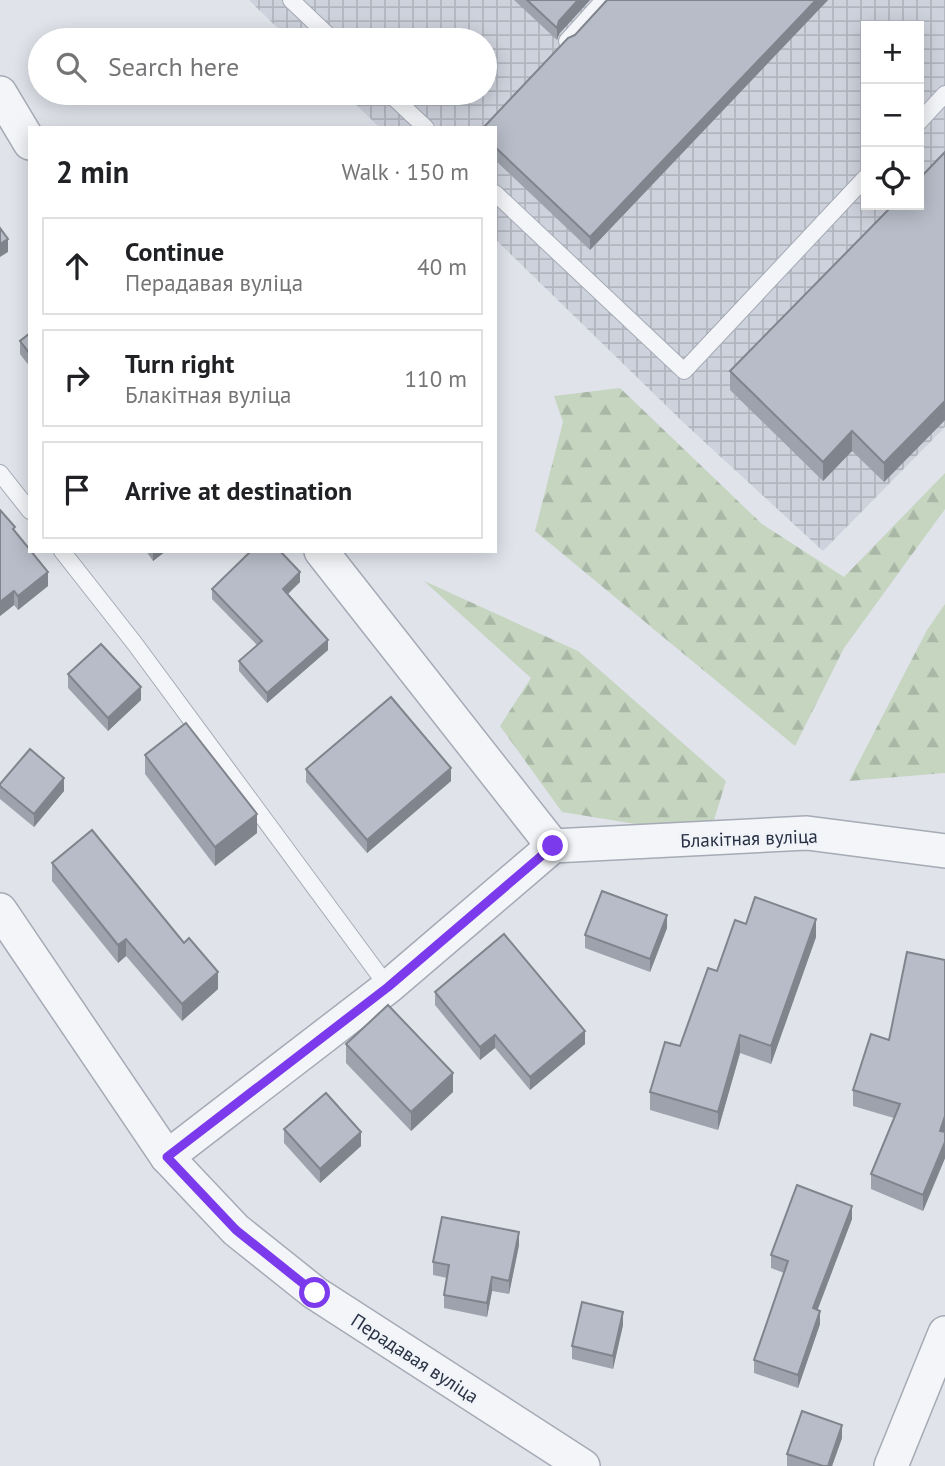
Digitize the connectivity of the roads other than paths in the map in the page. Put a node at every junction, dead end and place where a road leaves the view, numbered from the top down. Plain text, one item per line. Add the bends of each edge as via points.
1 (291, 0) edge
2 (604, 0) edge
3 (321, 28) edge
4 (567, 41) edge
5 (0, 93) edge
6 (945, 94) edge
7 (402, 105) edge
8 (924, 117) edge
9 (424, 126) edge
10 (28, 140) edge
11 (861, 182) edge
12 (497, 195) edge
13 (0, 473) edge
14 (28, 508) edge
15 (64, 553) edge
16 (323, 553) edge
17 (553, 846) junction
18 (945, 851) edge
19 (0, 910) edge
20 (388, 987) junction
21 (167, 1157) junction
22 (945, 1333) edge
23 (583, 1466) edge
24 (891, 1466) edge

1 - 3 lane
2 - 4 lane
5 - 10 street
6 - 8 lane
7 - 9 lane
11 - 12 lane via 684,371
13 - 14 lane
15 - 20 lane
16 - 17 street
17 - 18 street, Блакітная вуліца via 807,833
17 - 20 street
19 - 21 street, Перадавая вуліца
20 - 21 street
21 - 23 street, Перадавая вуліца via 236,1230 315,1293
22 - 24 street

